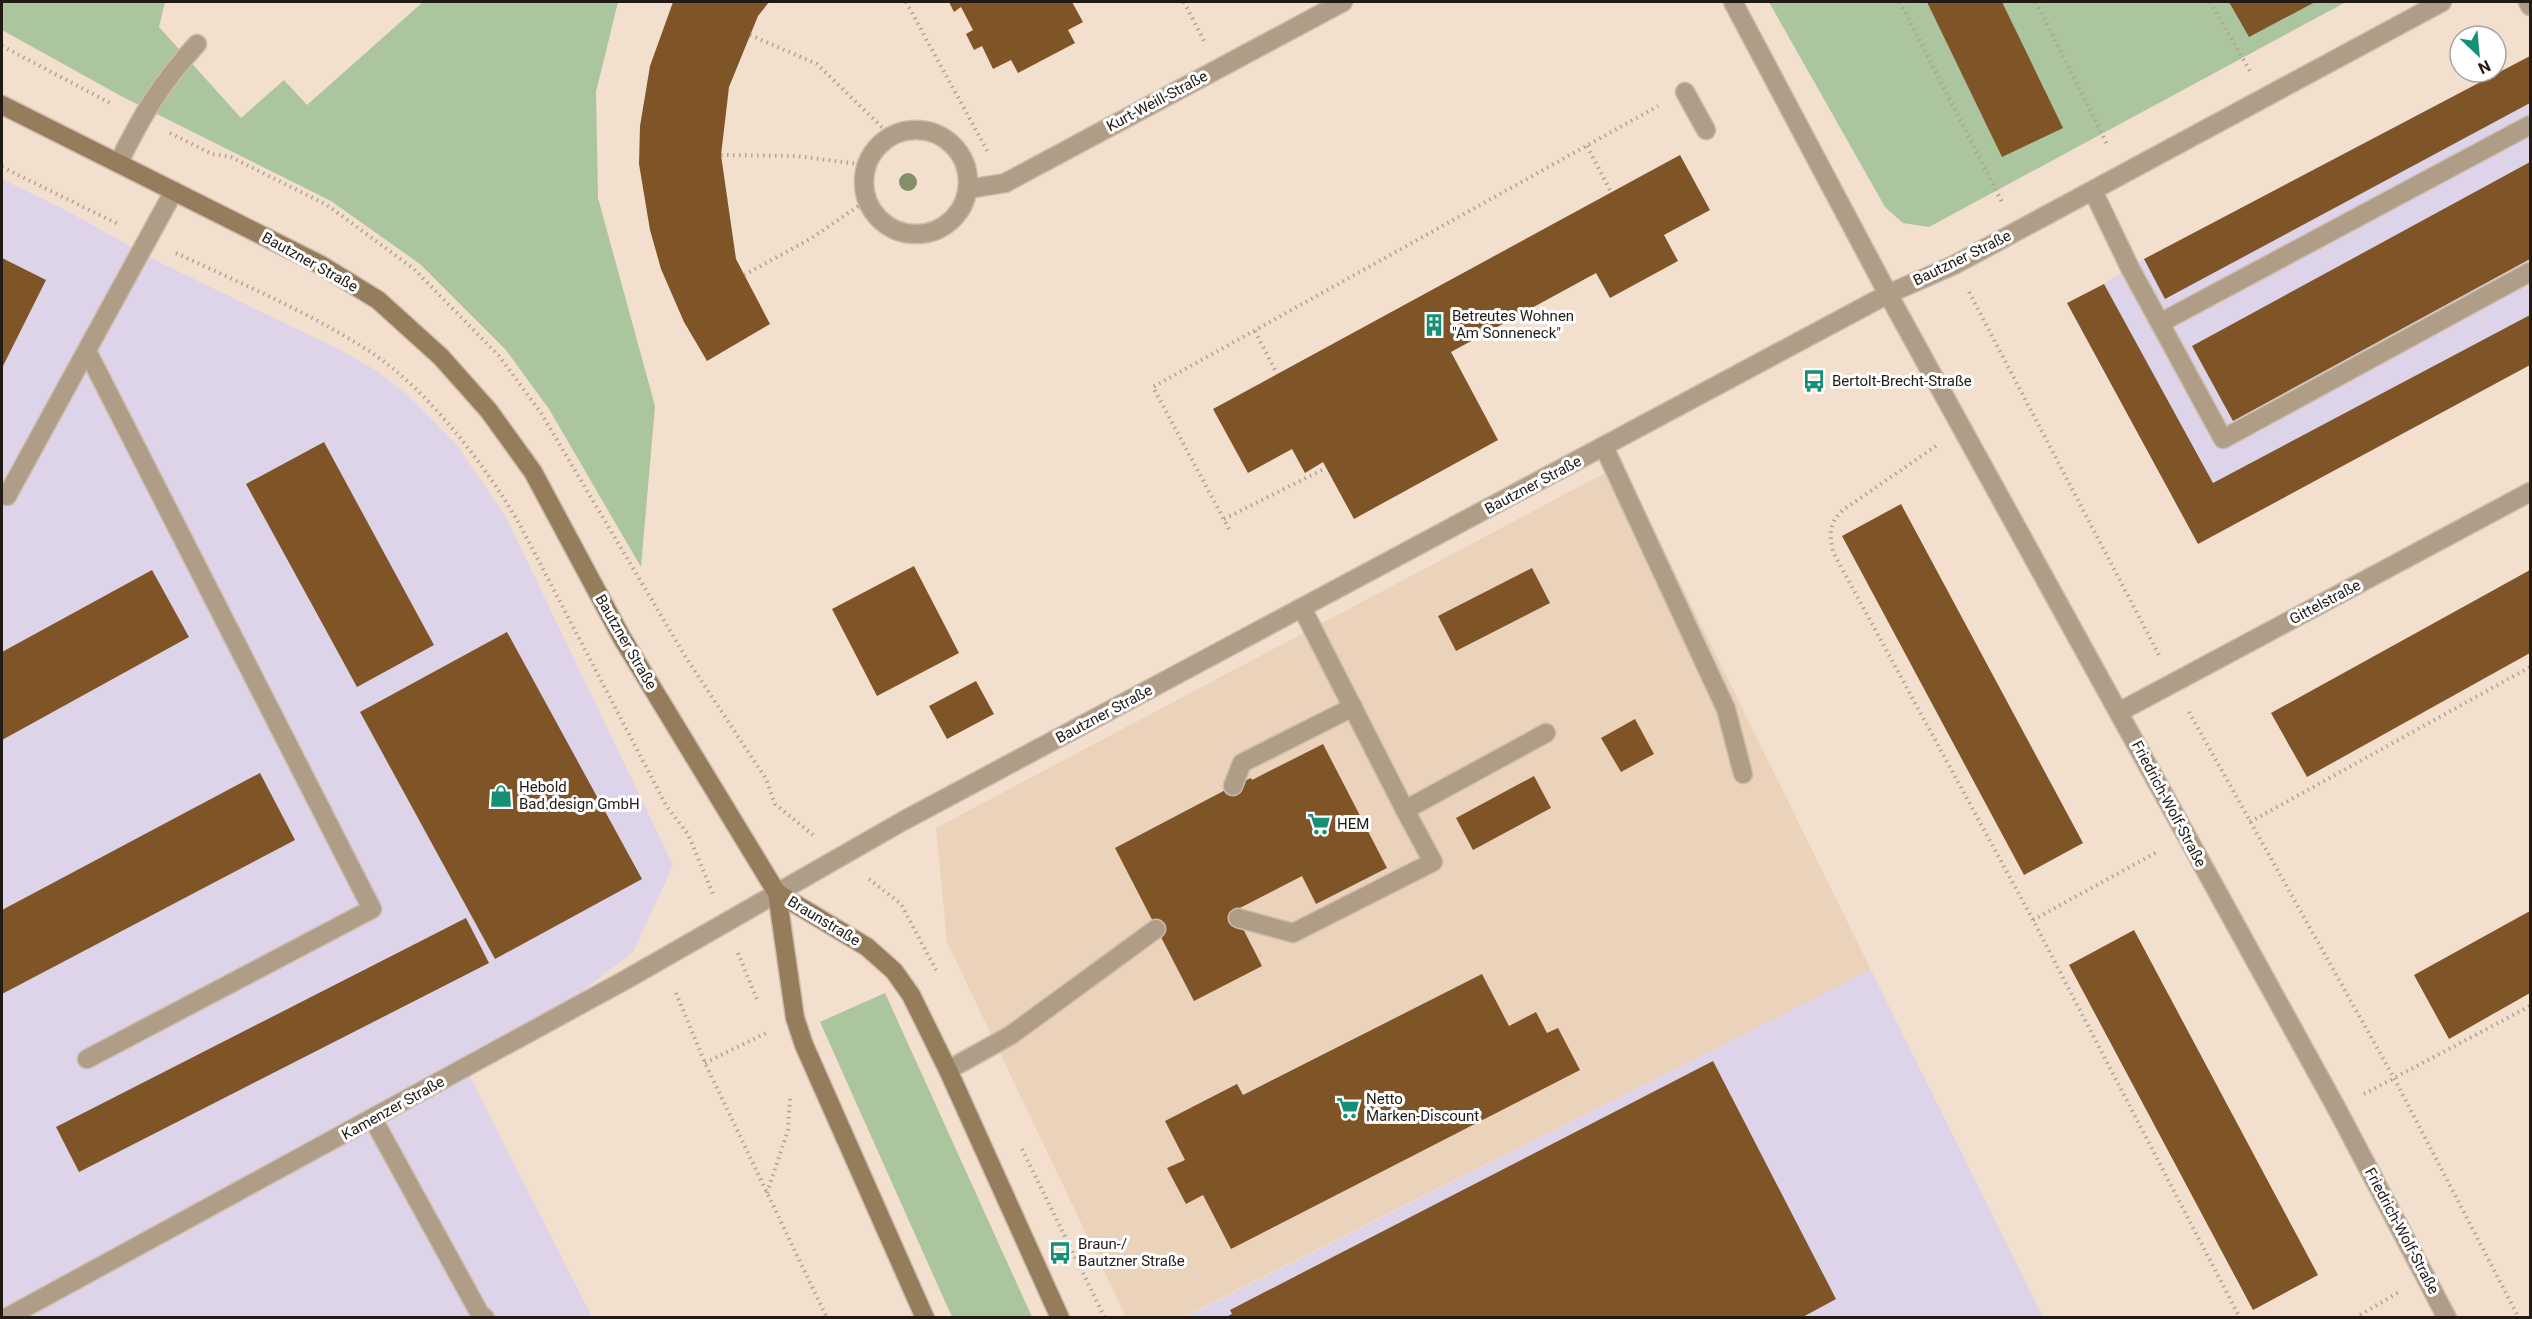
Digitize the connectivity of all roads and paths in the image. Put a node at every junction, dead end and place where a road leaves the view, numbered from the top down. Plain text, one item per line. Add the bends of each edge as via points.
1 (908, 2) edge
2 (1184, 2) edge
3 (1343, 2) edge
4 (1733, 2) edge
5 (1900, 2) edge
6 (2036, 2) edge
7 (2210, 2) edge
8 (2442, 2) edge
9 (2528, 2) edge
10 (2530, 6) edge
11 (750, 34) dead end
12 (197, 44) dead end
13 (2, 46) edge
14 (1218, 68) junction
15 (1685, 92) joint
16 (2265, 98) junction
17 (2, 105) edge
18 (140, 119) junction
19 (2530, 125) edge
20 (1706, 130) dead end
21 (891, 136) junction
22 (1587, 146) junction
23 (212, 154) dead end
24 (721, 155) dead end
25 (119, 162) junction
26 (866, 165) junction
27 (2, 167) edge
28 (2123, 175) junction
29 (1005, 183) junction
30 (968, 189) junction
31 (174, 191) junction
32 (2093, 191) junction
33 (1611, 192) dead end
34 (866, 201) junction
35 (2017, 232) junction
36 (148, 239) junction
37 (1954, 265) junction
38 (2530, 272) edge
39 (744, 275) dead end
40 (1888, 294) junction
41 (2160, 323) junction
42 (1255, 330) junction
43 (87, 351) junction
44 (1277, 374) dead end
45 (1962, 429) junction
46 (1604, 447) junction
47 (1326, 468) dead end
48 (2530, 492) edge
49 (2, 493) edge
50 (1224, 519) junction
51 (1229, 529) dead end
52 (1302, 608) junction
53 (2530, 667) edge
54 (2173, 683) junction
55 (1353, 707) junction
56 (2119, 712) junction
57 (1546, 733) dead end
58 (1743, 774) dead end
59 (1233, 786) dead end
60 (1405, 810) junction
61 (2250, 822) junction
62 (679, 824) dead end
63 (2186, 836) junction
64 (777, 893) junction
65 (1238, 918) dead end
66 (2033, 920) junction
67 (1156, 929) dead end
68 (676, 993) dead end
69 (2530, 1006) edge
70 (770, 1032) dead end
71 (87, 1059) dead end
72 (705, 1063) junction
73 (948, 1070) junction
74 (2394, 1078) junction
75 (790, 1090) dead end
76 (2337, 1109) junction
77 (373, 1119) junction
78 (1033, 1169) dead end
79 (767, 1193) junction
80 (2426, 1276) junction
81 (6, 1317) edge
82 (485, 1317) edge
83 (827, 1317) edge
84 (925, 1317) edge
85 (1060, 1317) edge
86 (1105, 1317) edge
87 (2240, 1317) edge
88 (2355, 1317) edge
89 (2447, 1317) edge
90 (2519, 1317) edge

1 - 29 path
2 - 14 path
3 - 14 street, Kurt-Weill-Straße
4 - 40 street
5 - 35 path
6 - 28 path
7 - 16 path
8 - 16 street, Bautzner Straße
9 - 10 street
11 - 21 path via 817,64
12 - 18 street
13 - 18 path
14 - 29 street, Kurt-Weill-Straße
15 - 20 street
15 - 22 path
16 - 28 street, Bautzner Straße
17 - 25 main road, Bautzner Straße
18 - 23 path
18 - 25 street
19 - 41 street
21 - 26 street via 871,154
21 - 30 street via 923,130 939,135 962,158 968,173
22 - 33 path
22 - 42 path
24 - 26 path via 797,156
25 - 31 main road, Bautzner Straße
26 - 34 street
27 - 36 path
28 - 32 street, Bautzner Straße
29 - 30 street, Kurt-Weill-Straße
30 - 34 street via 953,220 922,235 904,234 888,227
31 - 36 street
31 - 64 main road, Bautzner Straße via 321,266 378,300 441,357 489,411 533,472 622,638
32 - 35 street, Bautzner Straße
32 - 41 street
34 - 39 path via 810,239
35 - 37 street, Bautzner Straße
36 - 43 street
36 - 62 path via 302,313 373,353 444,419 497,485
37 - 40 street, Bautzner Straße
37 - 54 path
38 - 41 street via 2223,439
40 - 45 street, Friedrich-Wolf-Straße
40 - 46 street, Bautzner Straße
42 - 44 path
42 - 50 path via 1153,387
43 - 49 street via 7,496
43 - 71 street via 372,909
45 - 56 street, Friedrich-Wolf-Straße
45 - 66 path via 1843,510 1834,518 1829,532 1833,552
46 - 52 street, Bautzner Straße
46 - 58 street via 1726,709
47 - 50 path
48 - 54 street, Gittelstraße
50 - 51 path
52 - 55 street
52 - 64 street, Bautzner Straße
53 - 61 path
54 - 56 street, Gittelstraße
54 - 61 path
55 - 59 street via 1242,763
55 - 60 street
56 - 63 street, Friedrich-Wolf-Straße
57 - 60 street
60 - 65 street via 1433,862 1293,933
61 - 74 path
63 - 66 path
63 - 76 street, Friedrich-Wolf-Straße
64 - 73 main road, Braunstraße via 867,947 894,971 911,995
64 - 77 street, Kamenzer Straße
64 - 84 main road, Braunstraße via 795,1018 804,1045
66 - 87 path
67 - 73 street via 1011,1035
68 - 72 path
69 - 74 path
70 - 72 path
72 - 79 path
73 - 85 main road, Braunstraße
74 - 76 path
74 - 90 path
75 - 79 path via 788,1130
76 - 80 street, Friedrich-Wolf-Straße
77 - 81 street, Kamenzer Straße
77 - 82 street via 474,1304
78 - 86 path
79 - 83 path
80 - 88 path
80 - 89 street, Friedrich-Wolf-Straße

